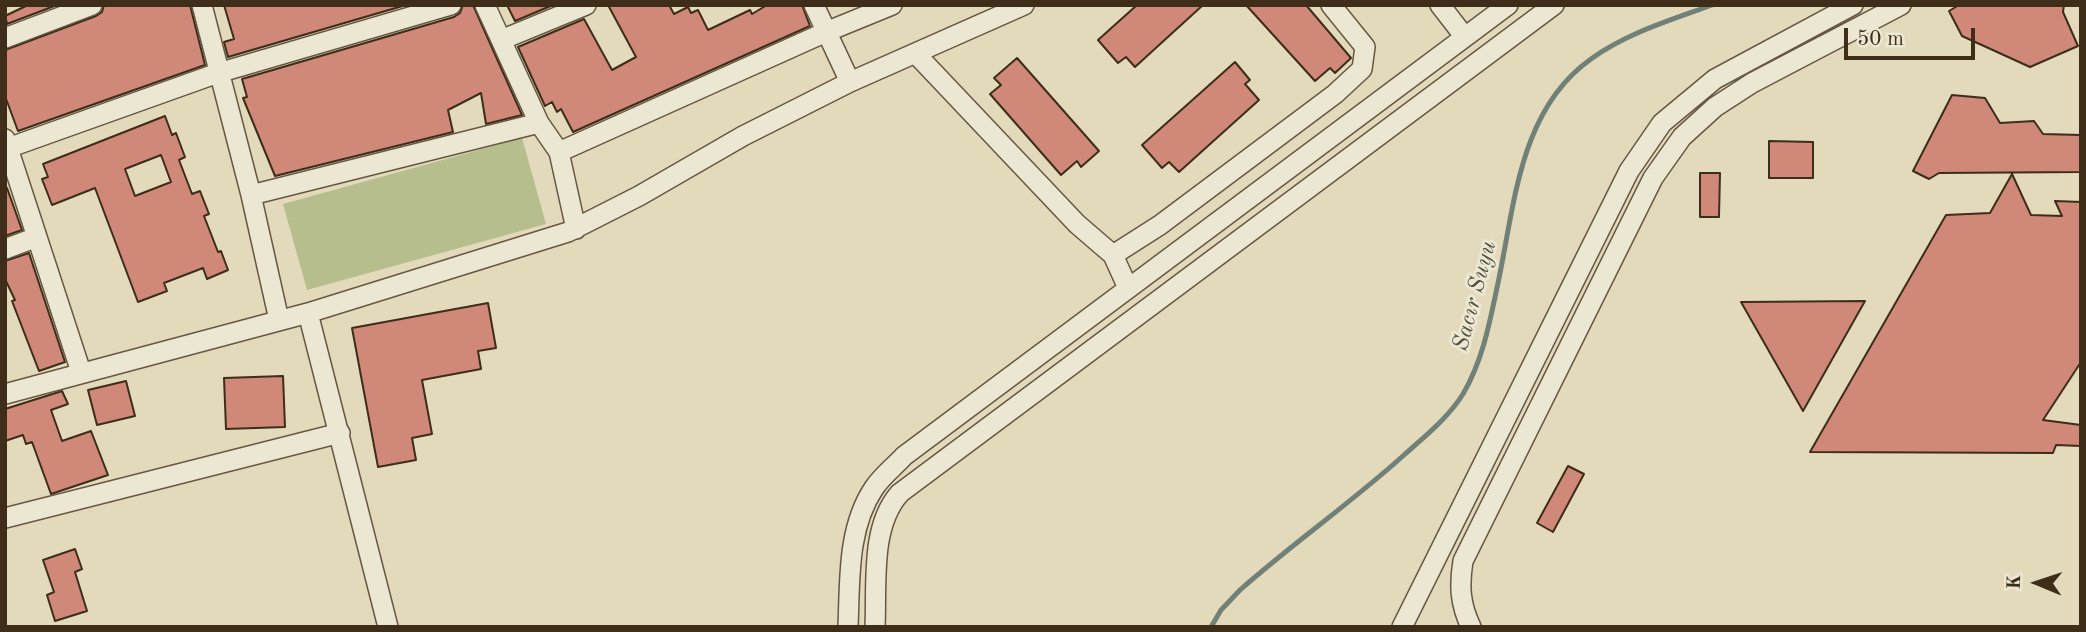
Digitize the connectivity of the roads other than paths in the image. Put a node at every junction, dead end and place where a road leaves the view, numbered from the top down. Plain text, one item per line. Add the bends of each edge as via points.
1 (92, 5) edge
2 (202, 5) edge
3 (451, 5) edge
4 (485, 5) edge
5 (586, 5) edge
6 (814, 5) edge
7 (892, 5) edge
8 (1024, 5) edge
9 (1331, 5) edge
10 (1440, 5) edge
11 (1508, 5) edge
12 (1554, 5) edge
13 (1853, 5) edge
14 (1901, 5) edge
15 (401, 13) edge
16 (826, 32) junction
17 (1464, 36) junction
18 (5, 38) edge
19 (501, 40) junction
20 (916, 54) junction
21 (218, 73) junction
22 (850, 82) junction
23 (539, 123) junction
24 (6, 145) edge
25 (559, 152) junction
26 (1636, 161) junction
27 (1649, 187) junction
28 (251, 195) junction
29 (1616, 198) junction
30 (576, 229) junction
31 (37, 237) junction
32 (5, 249) edge
33 (1113, 256) junction
34 (1128, 288) junction
35 (308, 313) junction
36 (279, 320) junction
37 (81, 372) junction
38 (5, 394) edge
39 (340, 433) junction
40 (5, 518) edge
41 (388, 627) edge
42 (848, 627) edge
43 (875, 627) edge
44 (1402, 627) edge
45 (1471, 627) edge

1 - 18 street
2 - 21 street
3 - 15 street
4 - 19 street
5 - 19 street
6 - 16 street
7 - 16 street
8 - 20 street
9 - 33 street via 1365,47 1362,69 1335,94
10 - 17 street
11 - 17 street
12 - 43 street via 900,493 887,509 881,527
13 - 26 street via 1715,79 1662,123
14 - 27 street via 1714,107 1682,137
15 - 21 street
16 - 22 street
16 - 25 street
17 - 34 street
19 - 23 street
20 - 22 street
20 - 33 street
21 - 24 street
21 - 28 street
22 - 30 street
23 - 25 street
23 - 28 street
24 - 31 street
25 - 30 street
26 - 27 street
26 - 29 street
27 - 29 street
27 - 45 street via 1463,561 1459,587
28 - 36 street
29 - 44 street
30 - 35 street
31 - 32 street
31 - 37 street
33 - 34 street
34 - 42 street via 904,456 875,486 856,531
35 - 36 street
35 - 39 street
36 - 37 street
37 - 38 street
39 - 40 street
39 - 41 street

